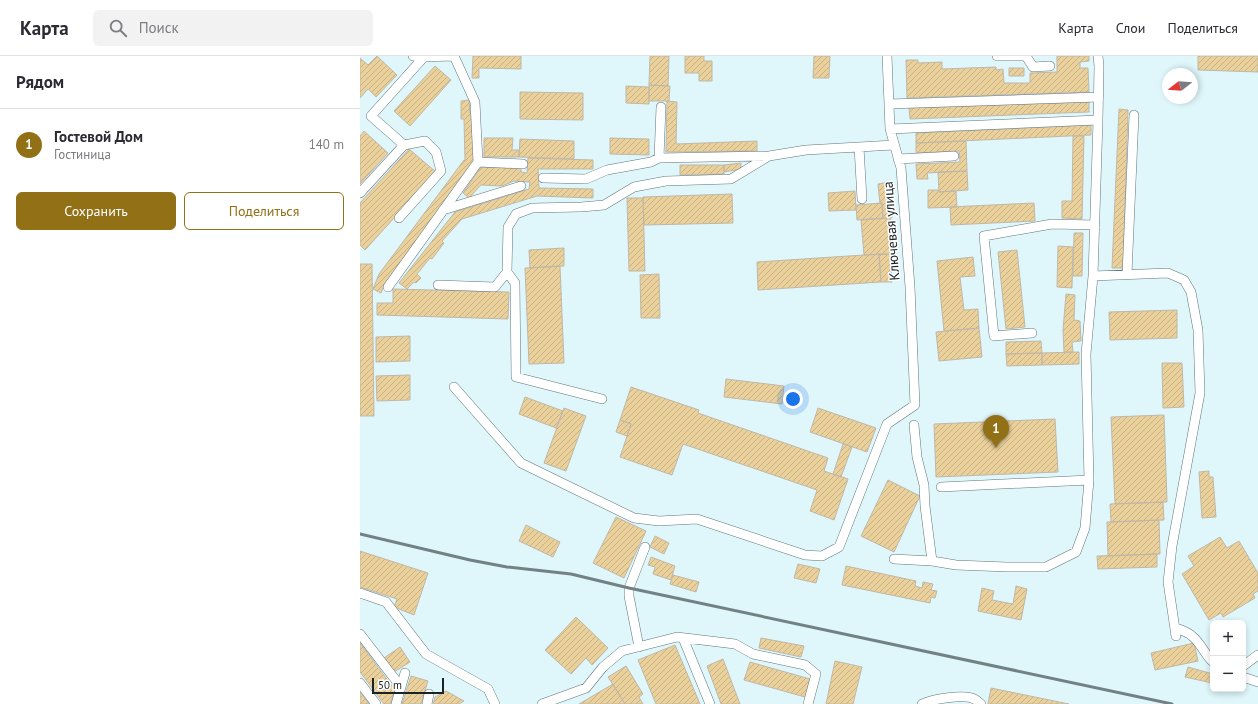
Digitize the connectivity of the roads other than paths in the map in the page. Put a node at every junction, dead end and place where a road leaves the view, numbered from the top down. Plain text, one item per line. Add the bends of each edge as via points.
1 (413, 56) edge
2 (453, 56) edge
3 (887, 56) edge
4 (997, 56) edge
5 (1026, 56) edge
6 (1098, 56) edge
7 (424, 57) edge
8 (1050, 66) dead end
9 (1098, 97) junction
10 (889, 104) junction
11 (661, 107) dead end
12 (1134, 114) dead end
13 (1098, 120) junction
14 (890, 129) junction
15 (404, 145) junction
16 (894, 145) junction
17 (859, 147) junction
18 (769, 156) junction
19 (954, 156) dead end
20 (659, 158) junction
21 (898, 159) junction
22 (478, 162) junction
23 (523, 164) dead end
24 (543, 178) dead end
25 (521, 186) dead end
26 (360, 194) edge
27 (862, 199) dead end
28 (443, 210) junction
29 (399, 218) dead end
30 (1095, 225) junction
31 (508, 272) junction
32 (1127, 274) junction
33 (1093, 276) junction
34 (438, 285) dead end
35 (388, 287) dead end
36 (1032, 333) dead end
37 (454, 387) dead end
38 (602, 400) dead end
39 (914, 425) dead end
40 (1089, 480) junction
41 (941, 487) dead end
42 (645, 547) dead end
43 (894, 559) dead end
44 (932, 561) junction
45 (360, 593) edge
46 (360, 634) edge
47 (683, 638) junction
48 (639, 647) junction
49 (1258, 655) edge
50 (1210, 659) edge
51 (1246, 664) edge
52 (405, 673) dead end
53 (1246, 679) edge
54 (1258, 682) edge
55 (360, 683) edge
56 (401, 687) junction
57 (429, 694) dead end
58 (376, 704) edge
59 (396, 704) edge
60 (427, 704) edge
61 (495, 704) edge
62 (542, 704) edge
63 (710, 704) edge
64 (807, 704) edge
65 (922, 704) edge
66 (981, 704) edge

1 - 7 street
2 - 7 street
2 - 22 street via 475,102
3 - 10 street, Ключевая улица
4 - 5 street
5 - 8 street via 1033,67
6 - 9 street
7 - 15 street via 371,116
9 - 10 street
9 - 13 street
10 - 14 street, Ключевая улица
11 - 20 street
12 - 32 street
13 - 14 street
13 - 30 street
14 - 16 street, Ключевая улица
15 - 26 street
15 - 29 street via 425,141 436,152 442,171
16 - 17 street
16 - 21 street, Ключевая улица
17 - 18 street via 806,150
17 - 27 street
18 - 20 street
18 - 31 street via 731,179 666,181 634,188 604,205 532,208 516,214 508,227
19 - 21 street
20 - 24 street via 652,162 607,170 586,179
21 - 37 street, Ключевая улица via 901,168 909,279 915,405 887,424 839,547 822,556 805,555 697,519 659,521 634,518 521,463
22 - 23 street
22 - 28 street
25 - 28 street
28 - 35 street
30 - 33 street
30 - 36 street via 1052,224 984,236 994,336
31 - 34 street via 495,287
31 - 38 street via 516,283 516,377
32 - 33 street
32 - 50 street via 1168,273 1184,280 1191,292 1198,330 1200,393 1172,546 1168,582 1175,632 1191,635
33 - 40 street via 1086,354
39 - 44 street via 917,457 924,484
40 - 41 street
40 - 44 street via 1085,528 1076,552 1046,567 964,565
42 - 48 street via 629,588
43 - 44 street
45 - 61 street via 386,602 426,654 488,690
46 - 56 street
47 - 48 street via 677,637
47 - 63 street
47 - 64 street via 735,644 753,654 805,665 816,674
48 - 62 street via 622,651 603,667 586,688
49 - 51 street
52 - 56 street
53 - 54 street
55 - 58 street
56 - 59 street
57 - 60 street
65 - 66 street via 932,700 959,697 975,699

